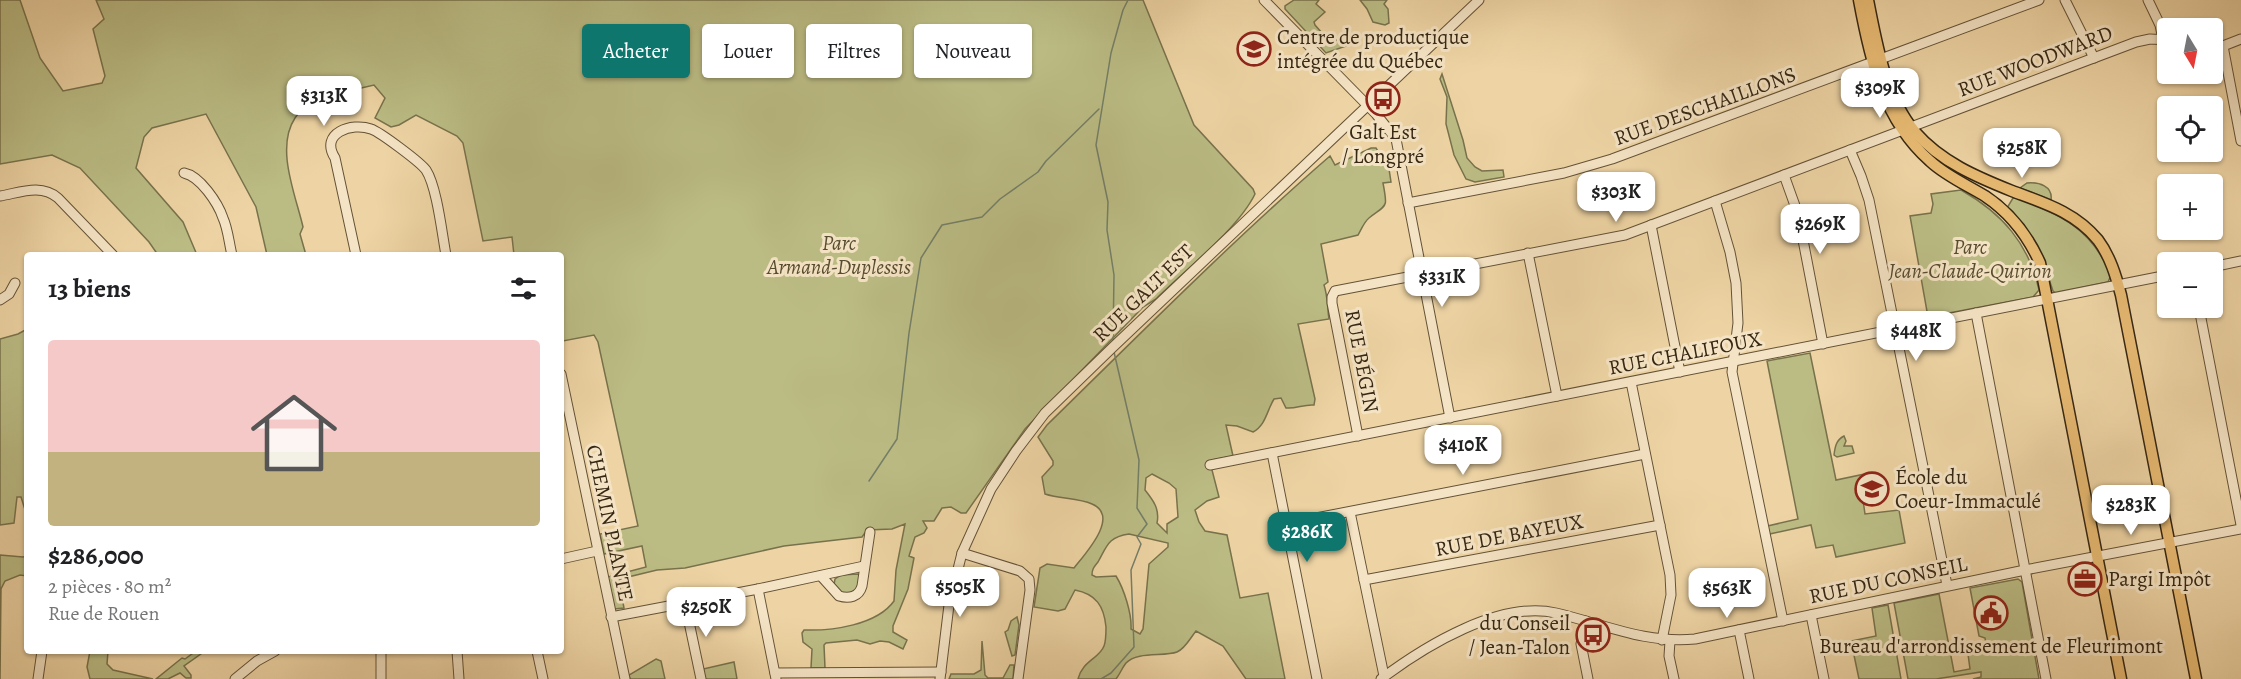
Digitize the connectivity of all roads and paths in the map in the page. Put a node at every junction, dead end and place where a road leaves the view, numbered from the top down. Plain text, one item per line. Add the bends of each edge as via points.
1 (1264, 0) edge
2 (1479, 0) edge
3 (1859, 0) edge
4 (1868, 0) edge
5 (2039, 0) edge
6 (2065, 0) edge
7 (2148, 0) edge
8 (2157, 19) edge
9 (2157, 39) edge
10 (2241, 39) edge
11 (2223, 44) edge
12 (2094, 58) junction
13 (1876, 61) junction
14 (2223, 67) edge
15 (1368, 106) junction
16 (1907, 129) junction
17 (2241, 141) edge
18 (1850, 150) junction
19 (184, 173) dead end
20 (1784, 175) junction
21 (2011, 190) junction
22 (0, 196) edge
23 (1715, 201) junction
24 (1408, 203) junction
25 (1997, 206) junction
26 (1651, 225) junction
27 (110, 252) edge
28 (231, 252) edge
29 (355, 252) edge
30 (445, 252) edge
31 (1528, 253) junction
32 (2241, 261) edge
33 (2223, 265) edge
34 (1422, 273) junction
35 (2157, 278) edge
36 (15, 283) dead end
37 (2119, 285) junction
38 (1332, 294) joint
39 (2048, 299) junction
40 (0, 300) edge
41 (1976, 313) junction
42 (2201, 318) edge
43 (1895, 329) junction
44 (1823, 344) junction
45 (1734, 361) junction
46 (1680, 372) junction
47 (1631, 382) junction
48 (564, 390) edge
49 (1557, 396) junction
50 (1450, 418) junction
51 (1358, 436) junction
52 (1272, 453) junction
53 (1645, 454) junction
54 (1210, 465) dead end
55 (1350, 512) junction
56 (1285, 524) junction
57 (1660, 525) junction
58 (2241, 527) edge
59 (870, 532) dead end
60 (2170, 542) junction
61 (597, 551) junction
62 (962, 553) junction
63 (2097, 556) junction
64 (564, 558) edge
65 (864, 566) junction
66 (2025, 570) junction
67 (822, 576) junction
68 (1364, 580) junction
69 (1947, 585) junction
70 (758, 589) junction
71 (685, 603) junction
72 (1811, 615) junction
73 (611, 617) junction
74 (1586, 621) junction
75 (1784, 621) junction
76 (1739, 630) junction
77 (1666, 640) junction
78 (42, 654) edge
79 (270, 654) edge
80 (381, 654) edge
81 (457, 654) edge
82 (538, 654) edge
83 (940, 675) edge
84 (776, 676) edge
85 (1383, 678) edge
86 (38, 679) edge
87 (235, 679) edge
88 (381, 679) edge
89 (459, 679) edge
90 (543, 679) edge
91 (625, 679) edge
92 (701, 679) edge
93 (1018, 679) edge
94 (1317, 679) edge
95 (1588, 679) edge
96 (1674, 679) edge
97 (1749, 679) edge
98 (1824, 679) edge
99 (2046, 679) edge
100 (2121, 679) edge
101 (2196, 679) edge

1 - 15 street
2 - 15 street, RUE GALT EST
3 - 13 main road
4 - 13 main road
5 - 13 street, RUE DESCHAILLONS
6 - 12 street
7 - 8 street
9 - 12 street, RUE WOODWARD via 2136,42
10 - 11 street
12 - 16 street, RUE WOODWARD
13 - 16 main road via 1883,94
13 - 24 street, RUE DESCHAILLONS via 1594,165
14 - 17 street
15 - 24 street via 1396,139
15 - 62 street, RUE GALT EST via 1046,413 1002,470
16 - 18 street, RUE WOODWARD
16 - 21 main road via 1946,160
16 - 25 main road via 1932,163
18 - 20 street, RUE WOODWARD
18 - 43 street via 1866,190
19 - 28 street via 199,180 219,209
20 - 23 street, RUE WOODWARD
20 - 44 street via 1798,214
21 - 25 main road
21 - 37 main road via 2057,207 2078,220 2099,242
22 - 27 street via 35,189 49,192
23 - 26 street, RUE WOODWARD
23 - 45 street via 1736,283 1738,323
24 - 34 street
25 - 39 main road via 2023,233 2035,253
26 - 31 street, RUE WOODWARD via 1617,236
26 - 46 street
29 - 30 street via 335,158 338,141 356,128 374,130 426,170
31 - 34 street, RUE WOODWARD
31 - 49 street
32 - 33 street
34 - 38 street, RUE WOODWARD
34 - 50 street
35 - 37 street, RUE CHALIFOUX
36 - 40 street
37 - 39 street, RUE CHALIFOUX
37 - 60 main road
38 - 51 street, RUE BÉGIN
39 - 41 street, RUE CHALIFOUX
39 - 63 main road
41 - 43 street, RUE CHALIFOUX
41 - 66 street
42 - 58 street
43 - 44 street, RUE CHALIFOUX
43 - 69 street
44 - 45 street, RUE CHALIFOUX
45 - 46 street, RUE CHALIFOUX
45 - 75 street via 1735,383
46 - 47 street, RUE CHALIFOUX
47 - 49 street, RUE CHALIFOUX
47 - 53 street
48 - 61 street, CHEMIN PLANTE
49 - 50 street, RUE CHALIFOUX
50 - 51 street, RUE CHALIFOUX
51 - 52 street, RUE CHALIFOUX
52 - 54 street, RUE CHALIFOUX
52 - 56 street
53 - 55 street
53 - 57 street
55 - 56 street
55 - 68 street
56 - 94 street
57 - 68 street, RUE DE BAYEUX
57 - 77 street via 1672,585
58 - 60 street, RUE DU CONSEIL
59 - 65 street
60 - 63 street, RUE DU CONSEIL
60 - 101 main road
61 - 64 street
61 - 73 street, CHEMIN PLANTE
62 - 83 street, RUE GALT EST via 949,605
62 - 93 street via 1020,571 1029,579
63 - 66 street, RUE DU CONSEIL
63 - 100 main road
65 - 67 street
65 - 67 street via 861,590 849,597 839,596
66 - 69 street, RUE DU CONSEIL
66 - 99 street
67 - 70 street
68 - 85 street
69 - 72 street, RUE DU CONSEIL
70 - 71 street
70 - 84 street
71 - 73 street
71 - 92 street
72 - 75 street, RUE DU CONSEIL
72 - 98 street
73 - 91 street, CHEMIN PLANTE
74 - 77 street, RUE DU CONSEIL via 1636,636
74 - 85 street, RUE DU CONSEIL via 1544,611 1502,615 1442,641
74 - 95 street via 1581,644
75 - 76 street, RUE DU CONSEIL
76 - 77 street, RUE DU CONSEIL
76 - 97 street
77 - 96 street
78 - 86 street
79 - 87 street
80 - 88 street
81 - 89 street
82 - 90 street
83 - 84 street

